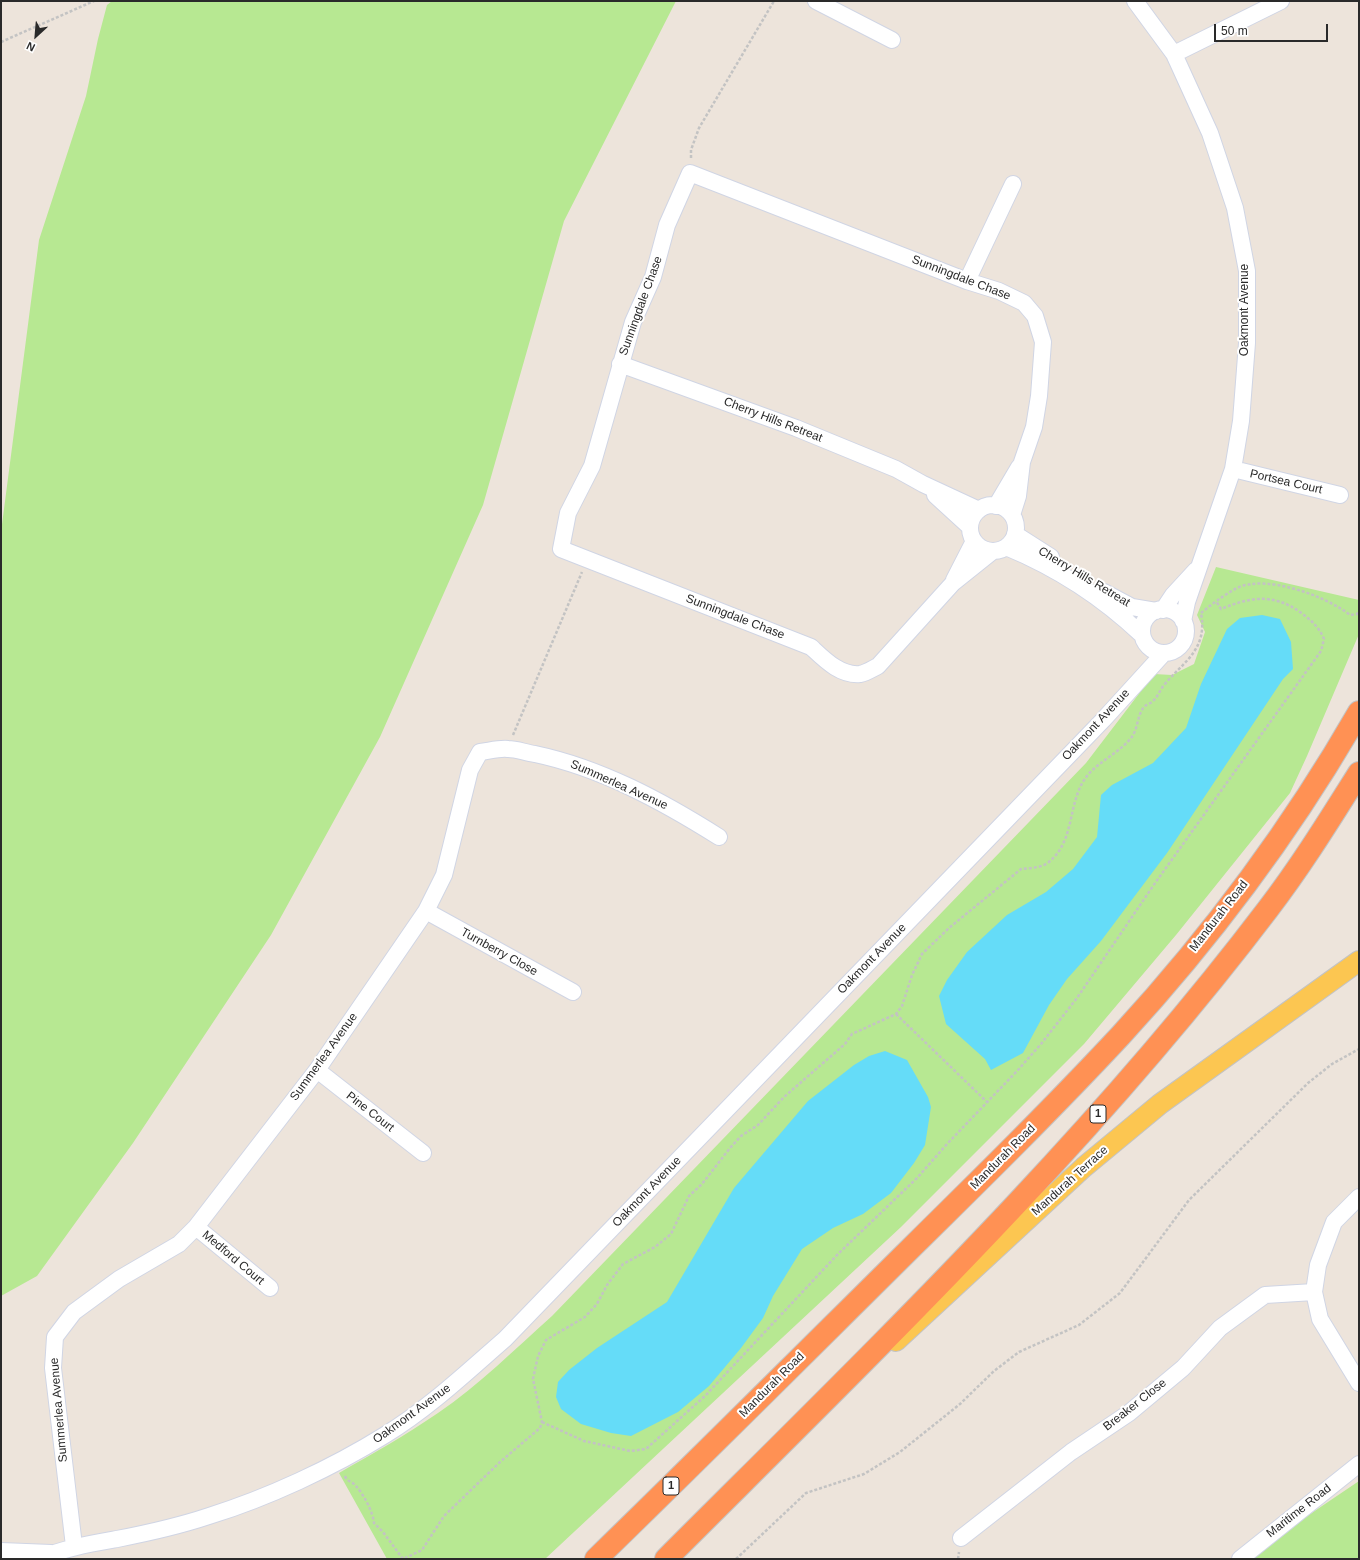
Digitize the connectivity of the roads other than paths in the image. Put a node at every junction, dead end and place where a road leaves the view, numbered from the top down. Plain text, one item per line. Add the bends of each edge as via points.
1 (816, 1) edge
2 (1134, 1) edge
3 (1281, 1) edge
4 (892, 40) dead end
5 (1174, 54) junction
6 (1013, 184) dead end
7 (967, 281) junction
8 (620, 364) junction
9 (1022, 462) junction
10 (1233, 469) junction
11 (923, 484) junction
12 (1340, 494) dead end
13 (996, 506) junction
14 (979, 510) junction
15 (1012, 515) junction
16 (972, 534) junction
17 (1005, 544) junction
18 (1200, 566) junction
19 (952, 583) junction
20 (1159, 610) junction
21 (1183, 621) junction
22 (1144, 639) junction
23 (1164, 653) junction
24 (1141, 677) junction
25 (1359, 712) edge
26 (1359, 773) edge
27 (719, 837) dead end
28 (426, 911) junction
29 (1359, 961) edge
30 (573, 992) dead end
31 (316, 1070) junction
32 (423, 1153) dead end
33 (1359, 1197) edge
34 (196, 1227) junction
35 (270, 1288) dead end
36 (1314, 1292) junction
37 (1359, 1383) edge
38 (800, 1426) junction
39 (1359, 1464) edge
40 (961, 1538) dead end
41 (74, 1546) junction
42 (1, 1551) edge
43 (45, 1556) edge
44 (596, 1559) edge
45 (666, 1559) edge
46 (1240, 1559) edge

1 - 4 street
2 - 5 street, Oakmont Avenue
3 - 5 street
5 - 10 street, Oakmont Avenue via 1210,133 1235,208 1247,271 1247,343 1241,421
6 - 7 street
7 - 8 street, Sunningdale Chase via 690,173 667,225 653,277 633,322
7 - 9 street, Sunningdale Chase via 999,291 1024,303 1035,316 1044,342 1034,427
8 - 11 street, Cherry Hills Retreat via 796,428 896,469
8 - 19 street, Sunningdale Chase via 592,466 568,513 561,549 811,647 848,674 861,674 878,666
9 - 13 street, Sunningdale Chase
9 - 15 street, Sunningdale Chase via 1018,496
10 - 12 street, Portsea Court
10 - 18 street, Oakmont Avenue
11 - 14 street, Cherry Hills Retreat
11 - 16 street, Cherry Hills Retreat
13 - 14 street
13 - 15 street
14 - 16 street via 973,518
15 - 17 street via 1016,524
16 - 17 street via 982,548
16 - 19 street, Sunningdale Chase
17 - 19 street, Sunningdale Chase
17 - 20 street, Cherry Hills Retreat via 1132,607
17 - 22 street, Cherry Hills Retreat via 1065,575 1108,605
18 - 20 street, Oakmont Avenue
18 - 21 street, Oakmont Avenue
20 - 21 street via 1175,612
20 - 22 street via 1145,620 1142,627
21 - 23 street via 1186,629 1183,642 1173,651
22 - 23 street via 1154,650
22 - 24 street
23 - 24 street, Oakmont Avenue
24 - 41 street, Oakmont Avenue via 1103,720 505,1339 448,1389 386,1435 311,1475 209,1516 118,1539
25 - 44 highway, Mandurah Road / 1 via 1313,788 1267,854 1208,932 1122,1034 1028,1132
26 - 38 highway, 1 via 1270,906 1172,1029 996,1228
27 - 28 street, Summerlea Avenue via 681,813 600,774 560,760 508,749 480,752 470,770 444,875
28 - 30 street, Turnberry Close
28 - 31 street, Summerlea Avenue
29 - 38 main road, Mandurah Terrace via 1160,1104 1084,1166 928,1314
31 - 32 street, Pine Court
31 - 34 street, Summerlea Avenue
33 - 36 street via 1334,1222 1318,1265
34 - 35 street, Medford Court
34 - 41 street, Summerlea Avenue via 179,1244 119,1279 74,1312 55,1337 53,1368
36 - 37 street via 1320,1319
36 - 40 street, Breaker Close via 1265,1295 1220,1328 1183,1368 1129,1413 1071,1452
38 - 45 highway, 1
39 - 46 street, Maritime Road
41 - 43 street, Oakmont Avenue
42 - 43 street, Oakmont Avenue

